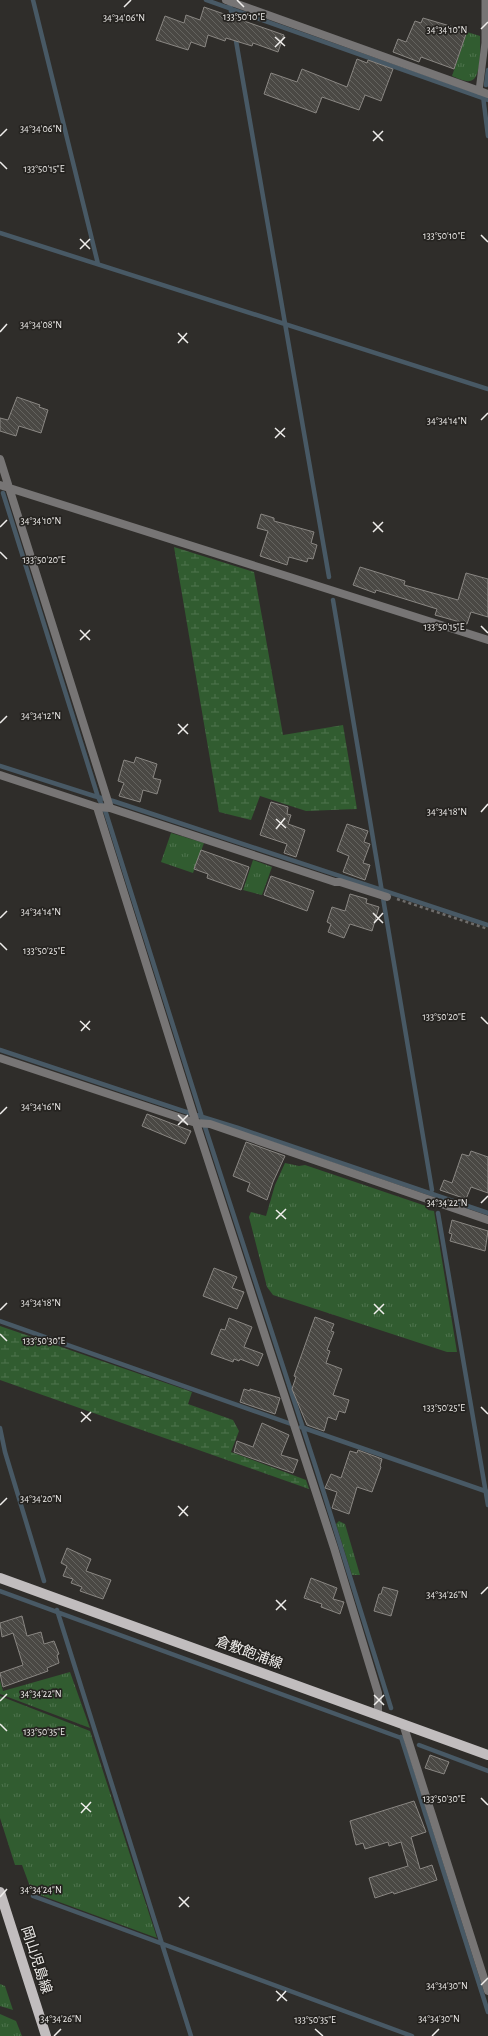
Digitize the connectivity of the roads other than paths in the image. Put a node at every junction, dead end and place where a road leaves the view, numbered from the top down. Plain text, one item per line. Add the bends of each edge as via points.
1 (485, 0) edge
2 (228, 1) edge
3 (480, 91) junction
4 (488, 94) edge
5 (0, 459) edge
6 (0, 485) edge
7 (9, 488) junction
8 (488, 640) edge
9 (0, 775) edge
10 (105, 807) junction
11 (384, 896) road end
12 (0, 1058) edge
13 (200, 1123) junction
14 (488, 1220) edge
15 (0, 1578) edge
16 (378, 1715) junction
17 (404, 1724) junction
18 (488, 1755) edge
19 (0, 1892) edge
20 (488, 1991) edge
21 (46, 2036) edge

1 - 3 lane via 485,43
2 - 3 street
3 - 4 street
5 - 7 street
6 - 7 street
7 - 8 street
7 - 10 street via 105,792
9 - 10 street
10 - 11 street
10 - 13 street via 192,1110
12 - 13 street
13 - 14 street
13 - 16 street via 378,1694
15 - 16 main road, 倉敷飽浦線
16 - 17 main road, 倉敷飽浦線
17 - 18 main road, 倉敷飽浦線
17 - 20 street
19 - 21 main road, 岡山児島線

